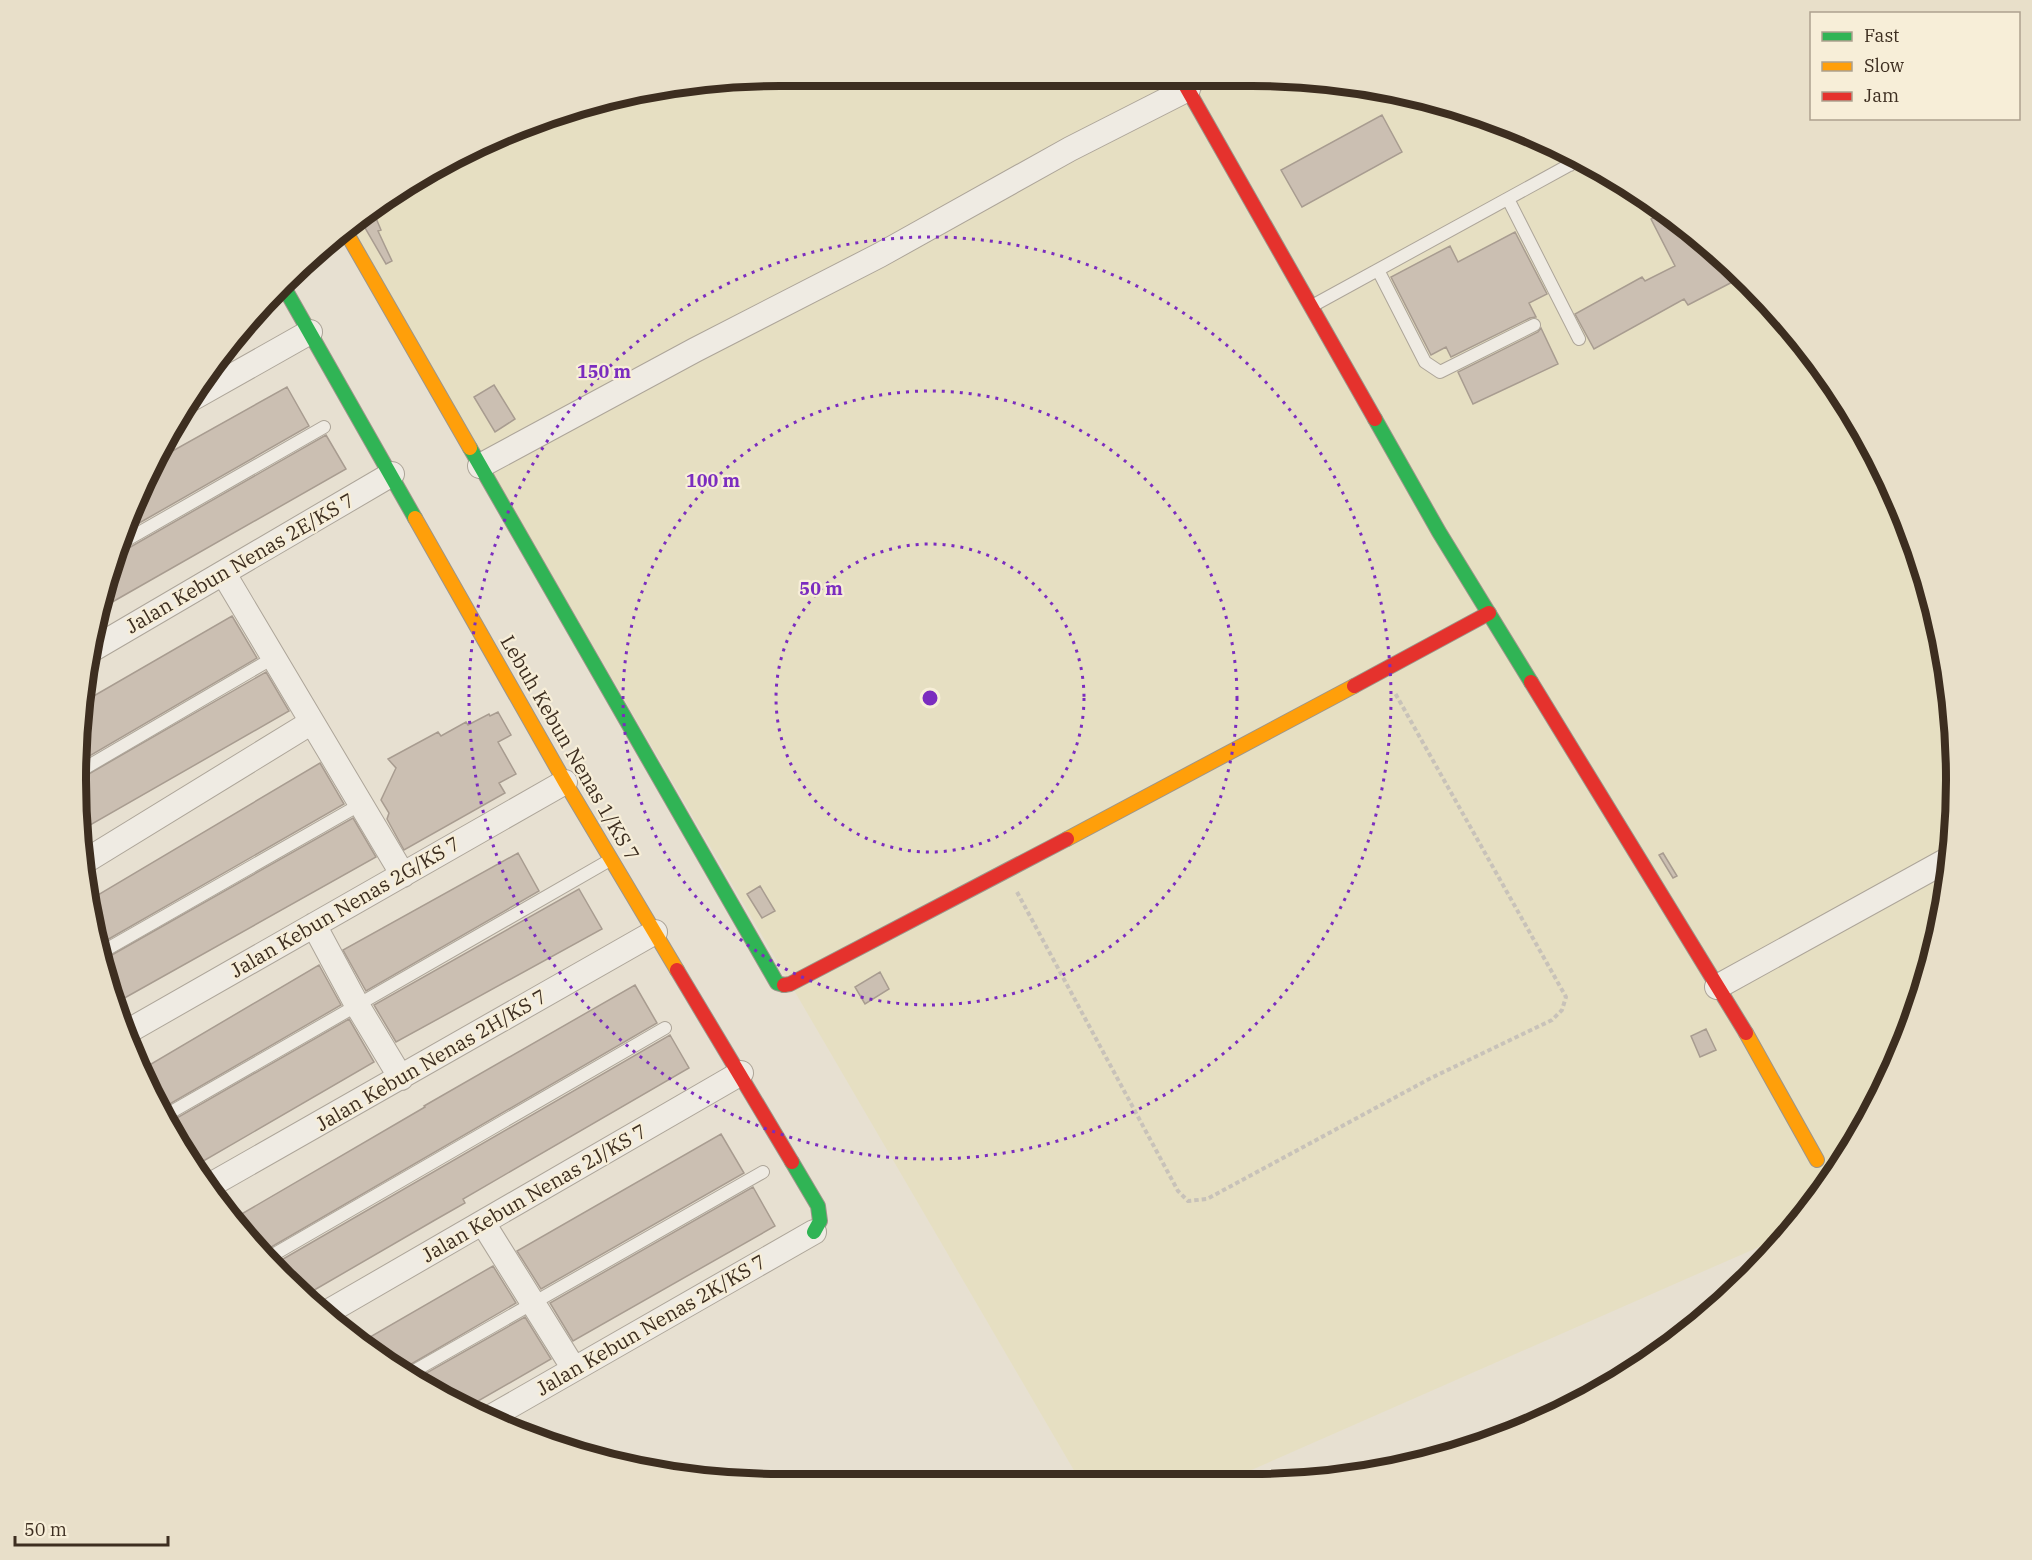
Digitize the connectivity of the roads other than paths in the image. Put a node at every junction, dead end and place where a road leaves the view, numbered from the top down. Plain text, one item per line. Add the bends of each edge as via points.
1 (1181, 85) edge
2 (1185, 85) edge
3 (1569, 162) edge
4 (1570, 165) joint
5 (1508, 199) junction
6 (348, 237) edge
7 (1378, 270) junction
8 (287, 292) edge
9 (1311, 307) junction
10 (1534, 325) dead end
11 (310, 332) junction
12 (1579, 339) dead end
13 (205, 391) edge
14 (324, 427) dead end
15 (480, 466) junction
16 (392, 474) junction
17 (129, 539) edge
18 (224, 574) junction
19 (1489, 613) junction
20 (99, 646) edge
21 (273, 658) junction
22 (312, 722) junction
23 (86, 767) edge
24 (565, 782) junction
25 (361, 804) junction
26 (90, 858) edge
27 (611, 860) junction
28 (1942, 863) edge
29 (403, 874) junction
30 (314, 925) junction
31 (655, 932) junction
32 (107, 949) edge
33 (1717, 987) junction
34 (357, 1005) junction
35 (665, 1028) dead end
36 (132, 1029) edge
37 (741, 1073) junction
38 (401, 1078) junction
39 (171, 1112) edge
40 (1817, 1160) dead end
41 (763, 1172) dead end
42 (215, 1183) edge
43 (483, 1223) junction
44 (814, 1232) joint
45 (274, 1255) edge
46 (532, 1302) junction
47 (332, 1310) edge
48 (574, 1369) junction
49 (415, 1370) edge
50 (496, 1414) edge

1 - 15 street via 880,255
2 - 9 street
3 - 4 lane
4 - 5 lane
5 - 7 lane
5 - 12 lane
6 - 15 street
7 - 9 lane
7 - 10 lane via 1425,362 1440,372
8 - 11 street, Lebuh Kebun Nenas 1/KS 7
9 - 19 street
11 - 13 street
11 - 16 street, Lebuh Kebun Nenas 1/KS 7
14 - 17 lane
15 - 19 street via 781,985 790,984 1005,872
16 - 18 street, Jalan Kebun Nenas 2E/KS 7
16 - 24 street, Lebuh Kebun Nenas 1/KS 7
18 - 20 street, Jalan Kebun Nenas 2E/KS 7
18 - 21 street
19 - 33 street
21 - 22 street
21 - 23 lane
22 - 25 street
22 - 26 street
24 - 27 street, Lebuh Kebun Nenas 1/KS 7
24 - 29 street, Jalan Kebun Nenas 2G/KS 7
25 - 29 street
25 - 32 lane
27 - 31 street, Lebuh Kebun Nenas 1/KS 7
27 - 34 lane
28 - 33 street
29 - 30 street, Jalan Kebun Nenas 2G/KS 7
30 - 34 street
30 - 36 street, Jalan Kebun Nenas 2G/KS 7
31 - 37 street, Lebuh Kebun Nenas 1/KS 7
31 - 38 street, Jalan Kebun Nenas 2H/KS 7
33 - 40 street
34 - 38 street
34 - 39 lane
35 - 45 lane
37 - 43 street, Jalan Kebun Nenas 2J/KS 7
37 - 44 street, Lebuh Kebun Nenas 1/KS 7 via 818,1206 820,1221
38 - 42 street, Jalan Kebun Nenas 2H/KS 7
41 - 46 lane
43 - 46 street
43 - 47 street, Jalan Kebun Nenas 2J/KS 7
44 - 48 street, Jalan Kebun Nenas 2K/KS 7
46 - 48 street
46 - 49 lane
48 - 50 street, Jalan Kebun Nenas 2K/KS 7

